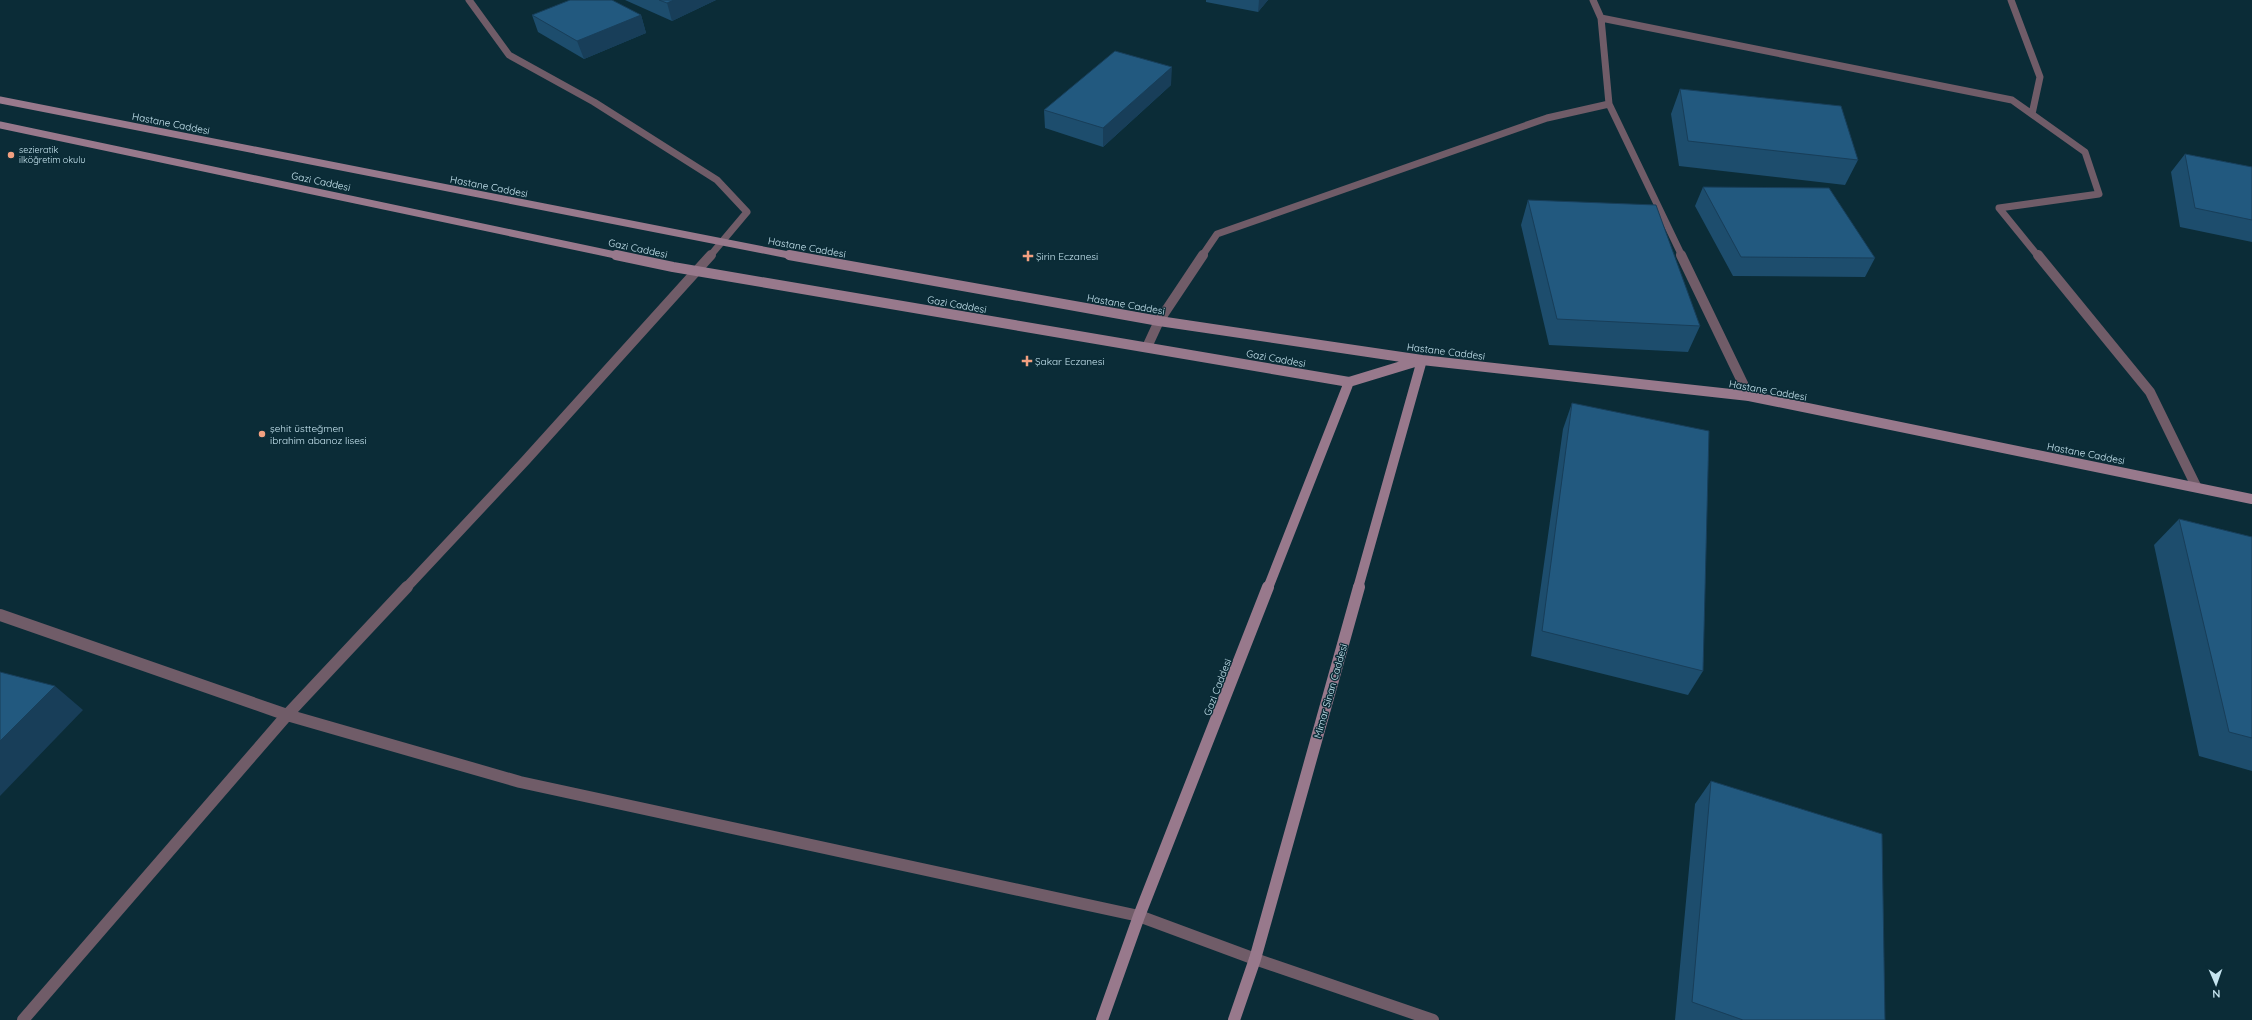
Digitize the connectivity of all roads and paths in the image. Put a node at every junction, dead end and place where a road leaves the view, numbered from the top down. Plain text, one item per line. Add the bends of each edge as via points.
1 (469, 0) edge
2 (1593, 0) edge
3 (2011, 0) edge
4 (1601, 18) junction
5 (0, 100) edge
6 (1609, 104) junction
7 (2032, 114) junction
8 (0, 125) edge
9 (722, 243) junction
10 (697, 271) junction
11 (1159, 322) junction
12 (1146, 347) junction
13 (1422, 360) junction
14 (1349, 382) junction
15 (1749, 396) junction
16 (2196, 486) junction
17 (2252, 499) edge
18 (0, 615) edge
19 (287, 715) junction
20 (1139, 916) junction
21 (1254, 959) junction
22 (23, 1020) edge
23 (1102, 1020) edge
24 (1234, 1020) edge
25 (1433, 1020) edge

1 - 9 street via 509,55 594,102 717,180 747,212
2 - 4 street
3 - 7 street via 2040,77
4 - 6 street
4 - 7 street via 2012,100
5 - 9 main road, Hastane Caddesi
6 - 11 street via 1547,118 1217,234
6 - 15 street
7 - 16 street via 2085,152 2099,194 1999,208 2150,392
8 - 10 main road, Gazi Caddesi
9 - 10 street
9 - 11 main road, Hastane Caddesi
10 - 12 main road, Gazi Caddesi
10 - 19 street via 530,455
11 - 12 street
11 - 13 main road, Hastane Caddesi
12 - 14 main road, Gazi Caddesi
13 - 14 main road
13 - 15 main road, Hastane Caddesi
13 - 21 main road, Mimar Sinan Caddesi
14 - 20 main road, Gazi Caddesi
15 - 16 main road, Hastane Caddesi
16 - 17 main road, Hastane Caddesi
18 - 19 street
19 - 20 street via 520,782
19 - 22 street
20 - 21 street
20 - 23 main road
21 - 24 main road, Mimar Sinan Caddesi
21 - 25 street

